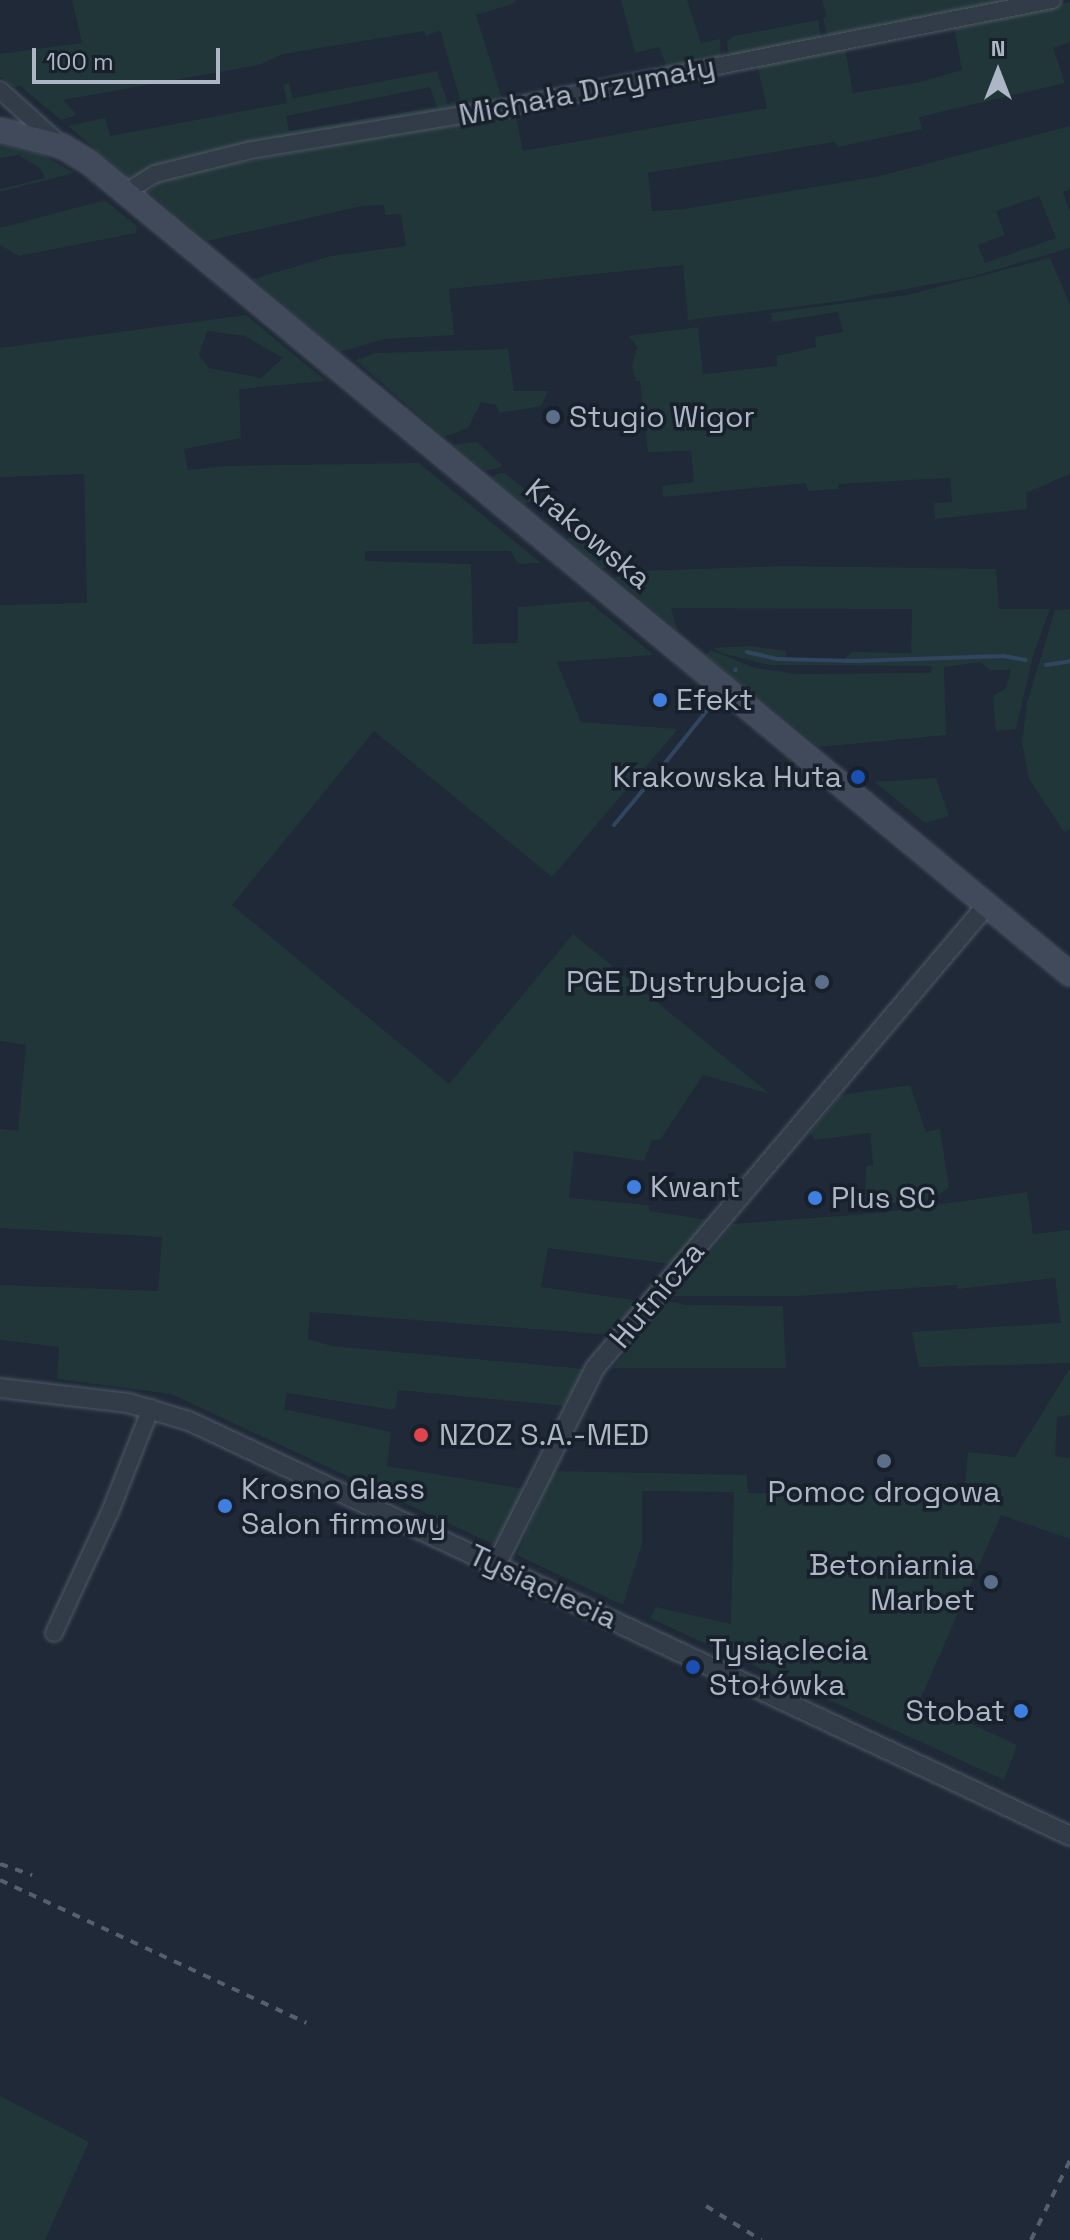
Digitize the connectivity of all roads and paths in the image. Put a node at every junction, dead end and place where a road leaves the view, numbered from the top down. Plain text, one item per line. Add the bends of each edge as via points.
1 (1052, 0) edge
2 (0, 90) edge
3 (0, 130) edge
4 (62, 146) junction
5 (126, 192) junction
6 (986, 906) junction
7 (1070, 974) edge
8 (0, 1388) edge
9 (151, 1408) junction
10 (496, 1565) junction
11 (54, 1633) dead end
12 (1070, 1836) edge

1 - 5 street, Michała Drzymały via 505,108 251,150 155,174
2 - 4 street, Krakowska
3 - 4 main road, Krakowska
4 - 5 main road, Krakowska
5 - 6 main road, Krakowska
6 - 7 main road, Krakowska
6 - 10 street, Hutnicza via 595,1368
8 - 9 street, Tysiąclecia
9 - 10 street, Tysiąclecia
9 - 11 street
10 - 12 street, Tysiąclecia

